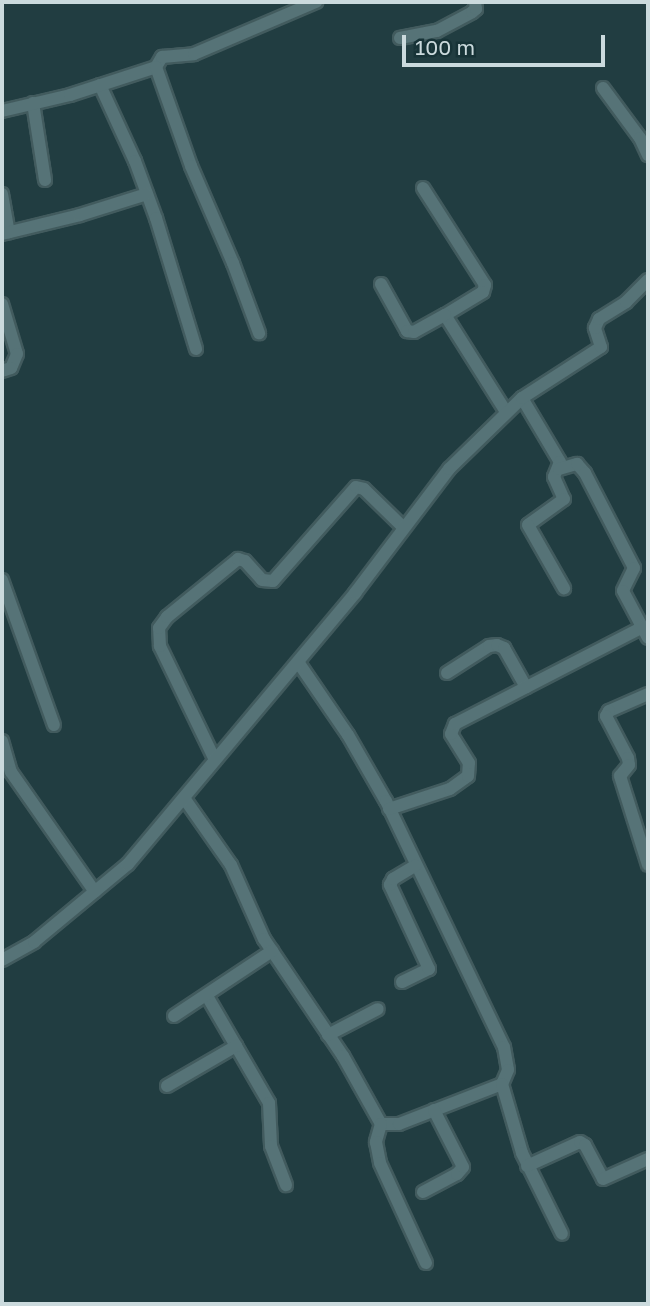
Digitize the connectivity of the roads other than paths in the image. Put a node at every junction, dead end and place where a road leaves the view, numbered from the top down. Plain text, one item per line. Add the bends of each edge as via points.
1 (316, 2) edge
2 (475, 2) edge
3 (400, 38) dead end
4 (156, 67) junction
5 (100, 85) junction
6 (603, 88) dead end
7 (33, 103) junction
8 (2, 111) edge
9 (648, 155) edge
10 (45, 180) dead end
11 (424, 188) dead end
12 (2, 194) edge
13 (147, 194) junction
14 (5, 233) edge
15 (648, 279) edge
16 (381, 284) dead end
17 (2, 304) edge
18 (444, 316) junction
19 (259, 333) dead end
20 (196, 349) dead end
21 (2, 371) edge
22 (522, 398) junction
23 (506, 412) junction
24 (559, 469) junction
25 (403, 527) junction
26 (2, 580) edge
27 (564, 588) dead end
28 (646, 632) edge
29 (298, 662) junction
30 (447, 673) dead end
31 (526, 687) junction
32 (648, 694) edge
33 (54, 726) dead end
34 (2, 741) edge
35 (215, 760) junction
36 (184, 798) junction
37 (389, 809) junction
38 (648, 865) edge
39 (415, 866) junction
40 (95, 892) junction
41 (272, 951) junction
42 (2, 960) edge
43 (402, 982) dead end
44 (207, 996) junction
45 (378, 1009) dead end
46 (174, 1016) dead end
47 (328, 1034) junction
48 (236, 1046) junction
49 (502, 1084) junction
50 (167, 1086) dead end
51 (434, 1110) junction
52 (381, 1124) junction
53 (648, 1159) edge
54 (527, 1166) junction
55 (286, 1185) dead end
56 (423, 1192) dead end
57 (562, 1234) dead end
58 (426, 1264) dead end

1 - 4 street via 194,54 162,57
2 - 3 street via 476,9 437,31
4 - 5 street
4 - 19 street
5 - 7 street
5 - 13 street
6 - 9 street
7 - 8 street
7 - 10 street
11 - 18 street via 486,288
12 - 14 street
13 - 14 street
13 - 20 street
15 - 22 street via 599,319 595,328 601,347
16 - 18 street via 407,331 414,332
17 - 21 street via 17,354 15,363
18 - 23 street
22 - 23 street
22 - 24 street via 558,458
23 - 25 street via 449,469
24 - 27 street via 554,477 564,499 528,525
24 - 28 street via 577,464 585,473 634,568 622,588
25 - 29 street
25 - 35 street via 364,489 356,487 273,581 262,580 239,559 167,617 159,628 160,646
26 - 33 street
28 - 31 street
29 - 35 street
29 - 37 street via 348,735
30 - 31 street via 497,645 504,648
31 - 37 street via 452,729 454,742 470,769 464,782
32 - 38 street via 606,716 628,758 629,765 620,776
34 - 40 street via 11,772
35 - 36 street
36 - 40 street via 128,864
36 - 41 street via 231,865
37 - 39 street
39 - 43 street via 390,885 429,969
39 - 49 street via 504,1047 508,1070
40 - 42 street via 34,942
41 - 44 street
41 - 47 street
44 - 46 street
44 - 48 street
45 - 47 street
47 - 52 street
48 - 50 street
48 - 55 street via 269,1103 271,1146
49 - 51 street
49 - 54 street
51 - 52 street via 399,1124
51 - 56 street via 463,1167
52 - 58 street via 376,1142 380,1163
53 - 54 street via 603,1179 580,1142
54 - 57 street

